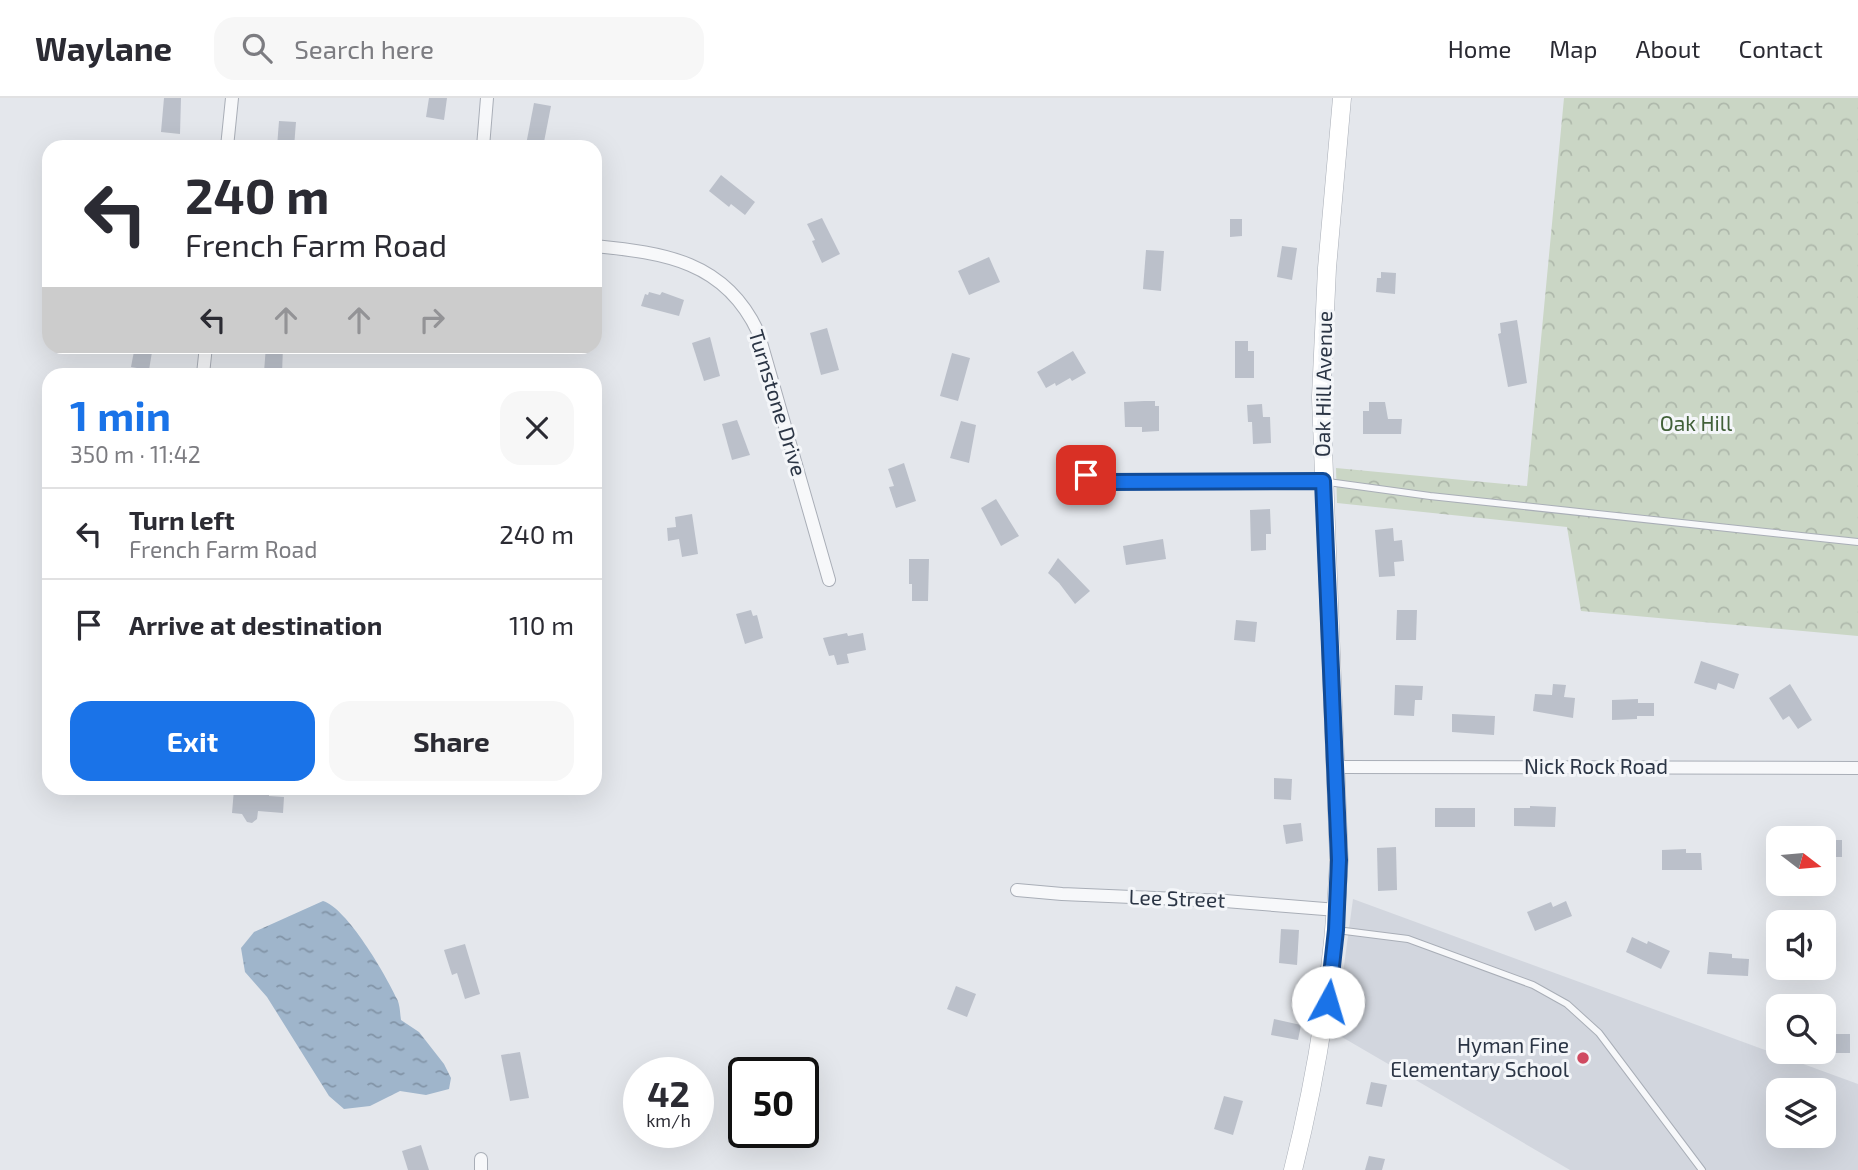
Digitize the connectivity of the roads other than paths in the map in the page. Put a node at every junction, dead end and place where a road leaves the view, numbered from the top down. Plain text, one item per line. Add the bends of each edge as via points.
1 (232, 98) edge
2 (487, 98) edge
3 (1342, 98) edge
4 (228, 140) edge
5 (483, 140) edge
6 (602, 247) edge
7 (1068, 467) dead end
8 (1323, 481) junction
9 (1858, 542) edge
10 (829, 580) dead end
11 (1335, 768) junction
12 (1858, 768) edge
13 (1017, 890) dead end
14 (1336, 910) junction
15 (1336, 930) junction
16 (1293, 1170) edge
17 (1702, 1170) edge

1 - 4 street
2 - 5 street
3 - 8 main road, Oak Hill Avenue via 1324,320
6 - 10 street, Turnstone Drive via 659,254 697,267 726,288 751,317
7 - 8 street via 1105,482
8 - 9 lane
8 - 11 main road, Oak Hill Avenue
11 - 12 street, Nick Rock Road
11 - 14 main road, Oak Hill Avenue
13 - 14 street, Lee Street
14 - 15 main road, Oak Hill Avenue
15 - 16 main road, Oak Hill Avenue via 1328,1002
15 - 17 lane via 1408,939 1534,985 1567,1004 1599,1033

